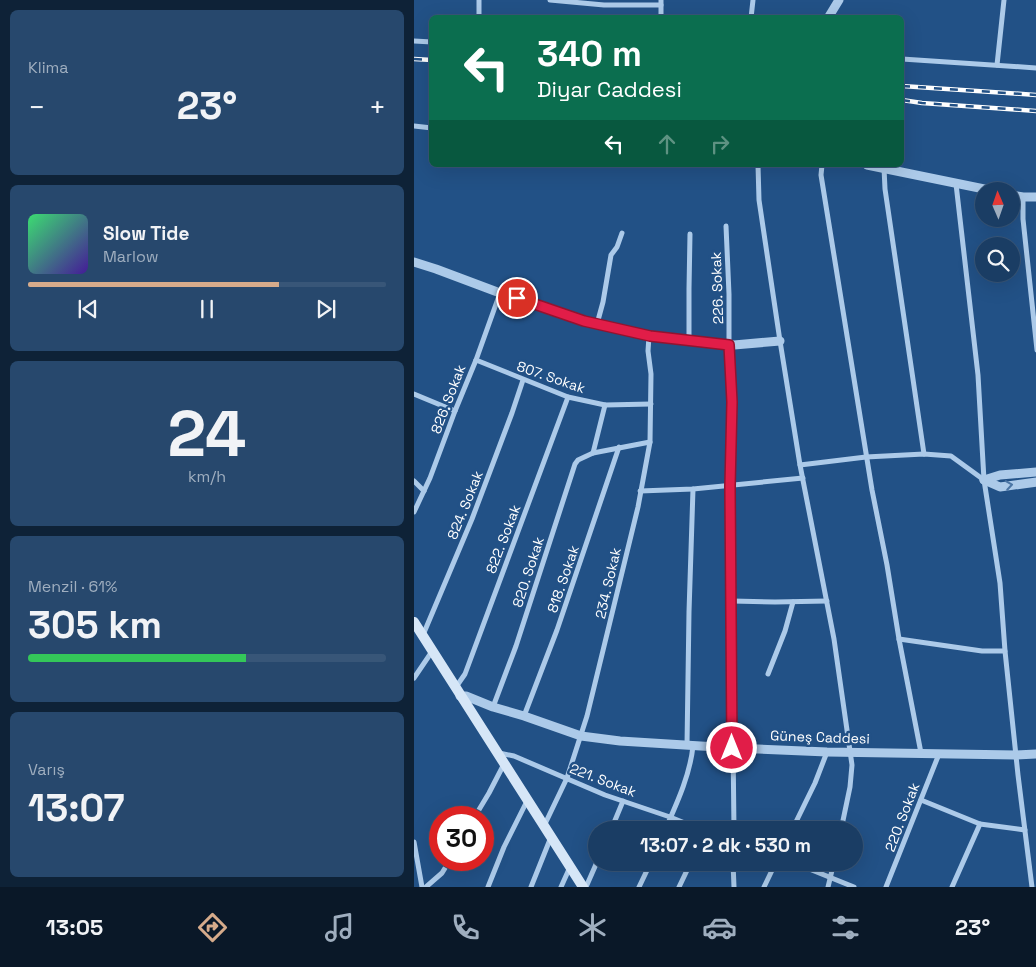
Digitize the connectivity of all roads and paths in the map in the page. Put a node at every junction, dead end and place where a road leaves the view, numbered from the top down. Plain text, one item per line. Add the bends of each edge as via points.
1 (479, 0) edge
2 (550, 0) edge
3 (753, 0) edge
4 (839, 0) edge
5 (1004, 0) edge
6 (661, 3) edge
7 (479, 15) edge
8 (751, 15) edge
9 (830, 15) edge
10 (414, 41) edge
11 (429, 42) edge
12 (904, 58) edge
13 (997, 65) junction
14 (1036, 68) edge
15 (414, 126) edge
16 (429, 128) edge
17 (758, 167) edge
18 (822, 167) edge
19 (879, 167) edge
20 (884, 168) junction
21 (956, 184) junction
22 (975, 188) edge
23 (1020, 196) edge
24 (1023, 197) junction
25 (1036, 197) edge
26 (726, 226) dead end
27 (622, 233) dead end
28 (690, 234) dead end
29 (415, 265) edge
30 (500, 293) junction
31 (596, 324) junction
32 (650, 336) junction
33 (689, 341) junction
34 (780, 341) junction
35 (729, 345) junction
36 (1036, 350) edge
37 (476, 360) junction
38 (523, 380) junction
39 (414, 394) edge
40 (568, 397) junction
41 (651, 404) junction
42 (605, 405) junction
43 (455, 411) junction
44 (650, 442) junction
45 (620, 447) junction
46 (593, 453) junction
47 (924, 454) junction
48 (866, 457) junction
49 (800, 465) junction
50 (1036, 472) edge
51 (803, 478) junction
52 (984, 480) junction
53 (414, 481) edge
54 (1036, 482) edge
55 (730, 486) junction
56 (693, 489) junction
57 (424, 490) junction
58 (640, 491) junction
59 (414, 512) edge
60 (732, 601) junction
61 (827, 601) junction
62 (794, 602) junction
63 (414, 622) edge
64 (422, 636) junction
65 (899, 639) junction
66 (432, 650) junction
67 (1005, 650) junction
68 (768, 674) dead end
69 (414, 678) edge
70 (458, 692) junction
71 (492, 707) junction
72 (524, 716) junction
73 (581, 736) junction
74 (690, 746) junction
75 (732, 748) junction
76 (496, 752) junction
77 (827, 752) junction
78 (850, 752) junction
79 (921, 753) junction
80 (939, 754) junction
81 (1036, 754) edge
82 (1016, 755) junction
83 (504, 764) junction
84 (567, 778) junction
85 (921, 800) junction
86 (527, 801) junction
87 (623, 801) junction
88 (481, 806) edge
89 (670, 818) junction
90 (615, 821) edge
91 (669, 821) edge
92 (678, 821) edge
93 (734, 821) edge
94 (796, 821) edge
95 (843, 821) edge
96 (980, 824) junction
97 (544, 827) junction
98 (1025, 830) junction
99 (551, 837) junction
100 (414, 842) edge
101 (415, 862) edge
102 (570, 866) junction
103 (443, 871) edge
104 (593, 871) edge
105 (647, 871) edge
106 (687, 871) edge
107 (733, 871) edge
108 (772, 871) edge
109 (815, 871) edge
110 (832, 871) edge
111 (831, 877) junction
112 (422, 887) edge
113 (426, 887) edge
114 (488, 887) edge
115 (531, 887) edge
116 (561, 887) edge
117 (585, 887) edge
118 (639, 887) edge
119 (679, 887) edge
120 (734, 887) edge
121 (764, 887) edge
122 (828, 887) edge
123 (854, 887) edge
124 (886, 887) edge
125 (952, 887) edge
126 (1032, 887) edge

1 - 7 street
2 - 6 street via 604,5
3 - 8 street
4 - 9 street
5 - 13 street
10 - 11 street
12 - 13 street
13 - 14 street
15 - 16 street
17 - 34 street via 759,200
18 - 48 street
19 - 20 street
20 - 21 street
20 - 47 street
21 - 22 street
21 - 52 street via 978,374
23 - 24 street
24 - 25 street
24 - 36 street
26 - 35 street, 226. Sokak
27 - 31 street via 611,255
28 - 33 street
29 - 30 street via 436,269
30 - 31 street
30 - 37 street, 826. Sokak
31 - 32 street
32 - 33 street
32 - 41 street, 234. Sokak
33 - 35 street
34 - 35 street
34 - 49 street
35 - 55 street, 226. Sokak via 732,402
37 - 38 street, 807. Sokak
37 - 43 street, 826. Sokak
38 - 40 street, 807. Sokak
38 - 64 street, 824. Sokak via 472,519
39 - 43 street
40 - 42 street, 807. Sokak
40 - 70 street, 822. Sokak
41 - 42 street, 807. Sokak
41 - 44 street, 234. Sokak
42 - 46 street
43 - 57 street, 826. Sokak
44 - 45 street, 820. Sokak
44 - 58 street, 234. Sokak
45 - 46 street, 820. Sokak
45 - 72 street, 818. Sokak
46 - 71 street, 820. Sokak via 575,464 525,620
47 - 48 street
47 - 52 street via 951,456
48 - 49 street
48 - 65 street
49 - 51 street
50 - 52 street via 1000,475
51 - 55 street
51 - 61 street
52 -> 54 street via 1000,486
52 - 67 street via 1000,583
53 - 57 street
55 - 56 street
55 - 60 street, 226. Sokak
56 - 58 street
56 - 74 street
57 - 59 street, 826. Sokak
58 - 73 street, 234. Sokak
60 - 62 street
60 - 75 street, 226. Sokak
61 - 62 street
61 - 78 street
62 - 68 street
63 - 64 main road
64 - 66 main road
65 - 67 street via 982,651
65 - 79 street
66 - 69 street
66 - 70 main road
67 - 82 street
70 - 71 street, Güneş Caddesi
70 - 76 main road
71 - 72 street, Güneş Caddesi
72 - 73 street, Güneş Caddesi
73 - 74 street, Güneş Caddesi
73 - 84 street, 234. Sokak
74 - 75 street, Güneş Caddesi
74 - 89 street via 692,758
75 - 77 street, Güneş Caddesi
75 - 93 street, 226. Sokak
76 - 83 main road
76 - 84 street, 221. Sokak
77 - 78 street, Güneş Caddesi
77 - 94 street
78 - 79 street, Güneş Caddesi
78 - 95 street via 850,787
79 - 80 street, Güneş Caddesi
80 - 82 street, Güneş Caddesi
80 - 85 street, 220. Sokak
81 - 82 street, Güneş Caddesi
82 - 98 street
83 - 86 main road
83 - 88 street
84 - 87 street, 221. Sokak
84 - 97 street, 234. Sokak
85 - 96 street
85 - 124 street, 220. Sokak
86 - 97 main road
86 - 114 street
87 - 89 street, 221. Sokak
87 - 90 street
89 - 91 street
89 - 92 street, 221. Sokak
96 - 98 street
96 - 125 street
97 - 99 main road
98 - 126 street
99 - 102 main road
99 - 115 street
100 - 101 street
101 - 112 street
102 - 116 street
102 - 117 main road
103 - 113 street
104 - 117 street
105 - 118 street
106 - 119 street
107 - 120 street
108 - 121 street
109 - 111 street
110 - 111 street
111 - 122 street
111 - 123 street

